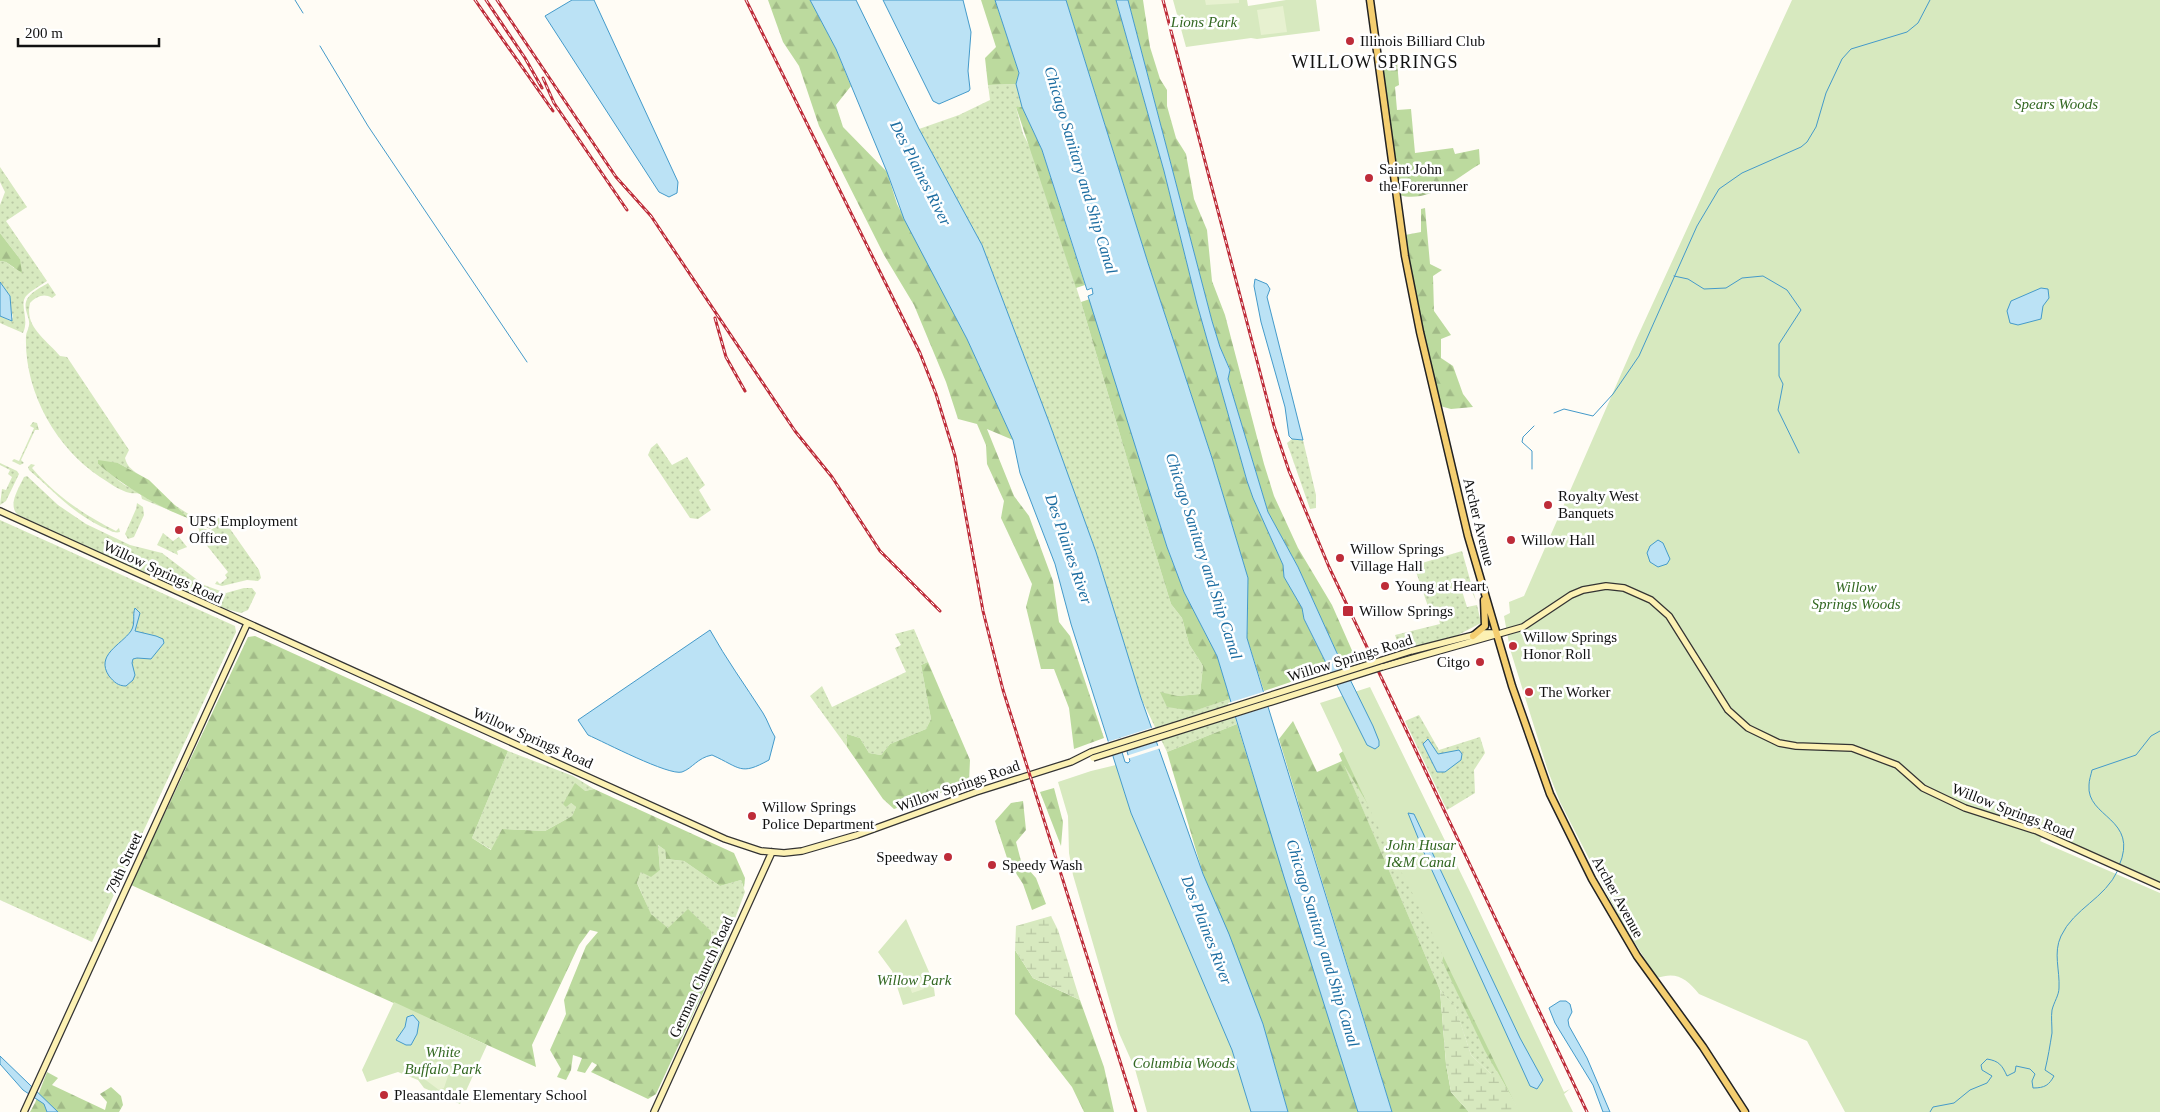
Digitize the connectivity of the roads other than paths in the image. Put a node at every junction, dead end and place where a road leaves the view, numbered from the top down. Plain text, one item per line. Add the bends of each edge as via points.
1 (1370, 0) edge
2 (0, 511) edge
3 (1485, 593) junction
4 (247, 624) junction
5 (1497, 633) junction
6 (1473, 636) junction
7 (1412, 655) junction
8 (772, 852) junction
9 (2160, 886) edge
10 (24, 1112) edge
11 (654, 1112) edge
12 (1744, 1112) edge

1 - 3 main road, Archer Avenue via 1405,256 1448,454
2 - 4 main road, Willow Springs Road
3 - 5 main road, Archer Avenue
3 - 6 main road via 1485,626
4 - 8 main road, Willow Springs Road via 725,839 754,850
4 - 10 main road, 79th Street
5 - 6 main road, Willow Springs Road
5 - 7 main road, Willow Springs Road via 1477,641
5 - 9 main road, Willow Springs Road via 1523,627 1584,590 1606,586 1633,590 1652,600 1670,616 1728,710 1758,734 1796,746 1852,748 1897,765 1924,788 1965,808 2037,831
5 - 12 main road, Archer Avenue via 1550,794 1592,879 1636,956 1703,1047
6 - 7 main road, Willow Springs Road
7 - 8 main road, Willow Springs Road, bridge via 976,792 830,844 802,851
8 - 11 main road, German Church Road

